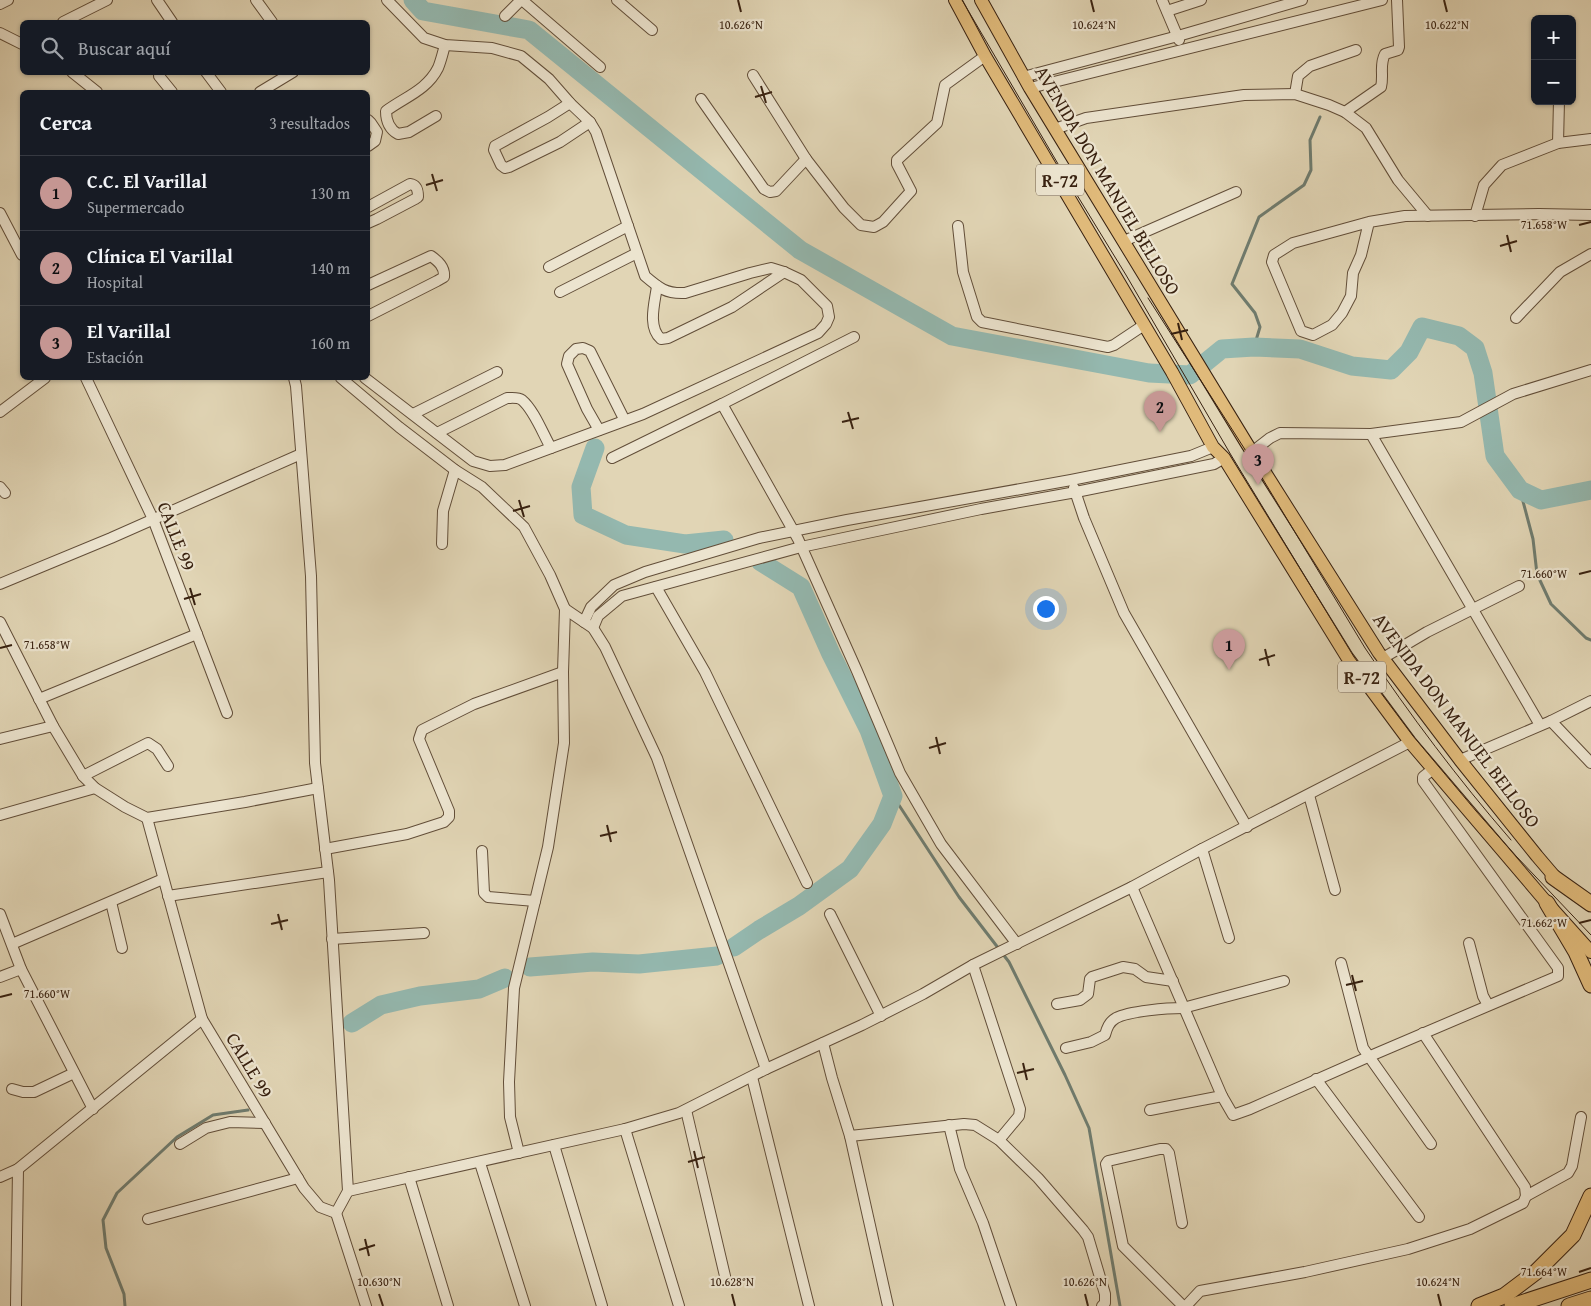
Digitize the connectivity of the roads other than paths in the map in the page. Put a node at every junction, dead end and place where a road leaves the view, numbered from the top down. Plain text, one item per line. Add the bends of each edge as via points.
1 (8, 0) edge
2 (107, 0) edge
3 (156, 0) edge
4 (256, 0) edge
5 (387, 0) edge
6 (522, 0) edge
7 (617, 0) edge
8 (955, 0) edge
9 (981, 0) edge
10 (1162, 0) edge
11 (1201, 0) edge
12 (1302, 0) edge
13 (1382, 0) edge
14 (1396, 0) edge
15 (0, 4) edge
16 (1167, 11) junction
17 (505, 16) dead end
18 (67, 20) edge
19 (171, 20) edge
20 (271, 20) edge
21 (652, 30) dead end
22 (0, 34) edge
23 (1178, 36) junction
24 (20, 43) edge
25 (445, 45) junction
26 (1181, 50) junction
27 (1356, 50) dead end
28 (986, 56) junction
29 (600, 66) dead end
30 (76, 75) edge
31 (208, 75) edge
32 (288, 75) edge
33 (752, 75) dead end
34 (159, 76) dead end
35 (1027, 82) junction
36 (94, 90) edge
37 (170, 90) edge
38 (220, 90) edge
39 (263, 90) edge
40 (1295, 94) junction
41 (702, 100) dead end
42 (570, 103) junction
43 (1559, 105) edge
44 (1345, 112) junction
45 (436, 116) dead end
46 (370, 122) edge
47 (590, 122) junction
48 (1055, 129) junction
49 (1591, 139) edge
50 (1558, 143) junction
51 (370, 145) edge
52 (806, 159) junction
53 (1236, 192) dead end
54 (370, 205) edge
55 (0, 213) edge
56 (1591, 215) edge
57 (1428, 216) junction
58 (1475, 216) junction
59 (370, 222) edge
60 (1370, 222) junction
61 (628, 226) junction
62 (958, 226) dead end
63 (1124, 242) junction
64 (20, 251) edge
65 (637, 253) junction
66 (1591, 254) edge
67 (549, 267) dead end
68 (784, 272) junction
69 (370, 284) edge
70 (657, 286) junction
71 (560, 292) dead end
72 (370, 315) edge
73 (1516, 318) dead end
74 (1144, 325) junction
75 (854, 337) dead end
76 (1591, 370) edge
77 (497, 372) dead end
78 (42, 380) edge
79 (87, 380) edge
80 (294, 380) edge
81 (343, 380) edge
82 (368, 380) edge
83 (722, 404) junction
84 (0, 412) edge
85 (413, 414) junction
86 (624, 420) junction
87 (599, 430) junction
88 (437, 433) junction
89 (1371, 434) junction
90 (1213, 447) junction
91 (551, 448) junction
92 (1252, 452) junction
93 (301, 454) junction
94 (612, 458) dead end
95 (1224, 458) junction
96 (454, 470) junction
97 (1071, 480) junction
98 (1076, 492) junction
99 (153, 519) junction
100 (792, 532) junction
101 (442, 544) dead end
102 (801, 547) junction
103 (0, 584) edge
104 (1519, 586) dead end
105 (656, 587) junction
106 (565, 609) junction
107 (1473, 610) junction
108 (0, 622) edge
109 (584, 622) junction
110 (593, 628) junction
111 (197, 634) junction
112 (1383, 658) junction
113 (563, 672) junction
114 (39, 699) junction
115 (1591, 701) edge
116 (226, 713) dead end
117 (1551, 721) junction
118 (1540, 725) junction
119 (53, 726) junction
120 (0, 739) edge
121 (1410, 742) junction
122 (1460, 760) junction
123 (1591, 763) edge
124 (168, 766) dead end
125 (1433, 770) junction
126 (83, 776) junction
127 (95, 788) junction
128 (318, 788) junction
129 (1308, 795) junction
130 (0, 815) edge
131 (147, 818) junction
132 (1247, 827) junction
133 (325, 848) junction
134 (1202, 848) junction
135 (482, 851) dead end
136 (328, 872) junction
137 (1553, 877) junction
138 (164, 880) junction
139 (807, 883) dead end
140 (1132, 887) junction
141 (1335, 890) dead end
142 (168, 896) junction
143 (535, 901) junction
144 (111, 902) junction
145 (1547, 904) junction
146 (1591, 904) edge
147 (1591, 911) edge
148 (0, 914) edge
149 (830, 914) dead end
150 (424, 933) dead end
151 (1229, 938) dead end
152 (332, 939) junction
153 (1470, 943) dead end
154 (12, 944) junction
155 (1017, 944) junction
156 (122, 948) dead end
157 (1591, 952) edge
158 (1341, 963) dead end
159 (973, 965) junction
160 (21, 969) junction
161 (0, 977) edge
162 (1173, 981) junction
163 (1284, 982) dead end
164 (1591, 985) edge
165 (1057, 1004) dead end
166 (1488, 1005) junction
167 (1183, 1008) junction
168 (881, 1016) junction
169 (202, 1019) junction
170 (1423, 1033) junction
171 (823, 1043) junction
172 (1066, 1048) dead end
173 (1368, 1057) junction
174 (766, 1069) junction
175 (74, 1073) junction
176 (752, 1077) junction
177 (1316, 1080) junction
178 (12, 1089) dead end
179 (1222, 1096) junction
180 (93, 1109) junction
181 (686, 1110) junction
182 (1150, 1110) dead end
183 (1581, 1116) dead end
184 (265, 1123) junction
185 (949, 1125) junction
186 (625, 1129) junction
187 (850, 1136) junction
188 (999, 1140) junction
189 (180, 1144) dead end
190 (1431, 1144) dead end
191 (554, 1145) junction
192 (518, 1153) junction
193 (480, 1162) junction
194 (18, 1169) junction
195 (0, 1177) edge
196 (408, 1177) junction
197 (298, 1178) junction
198 (348, 1191) junction
199 (1526, 1196) junction
200 (1591, 1196) edge
201 (336, 1213) junction
202 (1419, 1217) dead end
203 (148, 1219) dead end
204 (1182, 1223) dead end
205 (726, 1276) dead end
206 (1591, 1280) edge
207 (1591, 1299) edge
208 (16, 1306) edge
209 (366, 1306) edge
210 (448, 1306) edge
211 (525, 1306) edge
212 (602, 1306) edge
213 (679, 1306) edge
214 (809, 1306) edge
215 (888, 1306) edge
216 (1010, 1306) edge
217 (1102, 1306) edge
218 (1184, 1306) edge
219 (1480, 1306) edge
220 (1512, 1306) edge
221 (1569, 1306) edge

1 - 15 street
2 - 18 street
3 - 19 street
4 - 20 street
5 - 25 street via 424,38
6 - 17 street
6 - 29 street
7 - 21 street
8 - 28 main road, R-72
9 - 35 main road, AVENIDA DON MANUEL BELLOSO / R-72
10 - 16 street
11 - 16 street
12 - 23 street
13 - 26 street
14 - 44 street via 1399,47 1383,57 1382,87
16 - 23 street
22 - 24 street
23 - 26 street
23 - 35 street
25 - 42 street via 492,48 521,56 549,79
25 - 45 street via 439,67 428,83 386,111 386,120 392,131 398,134 409,132
26 - 35 street
27 - 40 street via 1310,66 1298,76
28 - 52 street via 945,85 937,122 897,160 912,191 874,228 862,225 844,208
28 - 74 main road, R-72
30 - 36 street
31 - 38 street
32 - 39 street
33 - 52 street
34 - 37 street
35 - 48 main road, AVENIDA DON MANUEL BELLOSO / R-72
40 - 44 street
40 - 48 street via 1244,95 1086,118
41 - 52 street via 764,189 776,191
42 - 47 street
42 - 47 street via 495,146 501,165 509,167 560,142
43 - 50 street
44 - 57 street via 1366,128 1398,180
46 - 51 street via 377,132 375,141
47 - 61 street
48 - 63 main road, AVENIDA DON MANUEL BELLOSO / R-72
49 - 50 street
50 - 58 street via 1502,164 1484,185
53 - 63 street
54 - 59 street via 411,184 418,190 416,199
55 - 64 street
56 - 58 street
57 - 58 street
57 - 60 street
60 - 60 street via 1293,243 1274,255 1272,262 1302,331 1314,335 1342,314 1351,296 1354,273
61 - 65 street
61 - 67 street
62 - 74 street via 964,272 977,317 982,322 1108,347
63 - 92 main road, AVENIDA DON MANUEL BELLOSO / R-72
65 - 70 street via 645,276
65 - 71 street
66 - 73 street via 1560,272
68 - 70 street via 771,268 757,271 684,294 675,294
68 - 70 street via 732,307 668,338 656,335 653,320
68 - 86 street via 801,280 827,306 829,317 818,332
69 - 72 street via 431,256 444,272 444,277
74 - 90 main road, R-72
75 - 83 street
76 - 89 street via 1513,394 1461,422
77 - 85 street
78 - 84 street
79 - 99 street, CALLE 99
80 - 93 street
81 - 96 street
82 - 85 street
83 - 94 street
83 - 100 street
85 - 88 street
86 - 87 street
86 - 87 street via 590,351 576,349 567,364
87 - 91 street
88 - 91 street via 473,461 490,466 505,465
88 - 91 street via 506,398 521,399
89 - 92 street via 1280,433
89 - 107 street
90 - 95 main road, R-72
90 - 97 street via 1191,456
92 - 112 main road, AVENIDA DON MANUEL BELLOSO / R-72
93 - 99 street
93 - 128 street via 311,576
95 - 98 street via 1214,464
95 - 121 main road, R-72 via 1347,657
96 - 101 street via 443,511
96 - 106 street via 482,487 524,527
97 - 98 street
97 - 100 street
98 - 102 street
98 - 132 street via 1124,613
99 - 103 street
99 - 111 street, CALLE 99
100 - 102 street
100 - 109 street via 759,538 645,572 614,585 591,607
102 - 105 street
102 - 155 street via 900,773 941,844
104 - 107 street
105 - 110 street via 622,596 598,616
105 - 139 street via 705,672
106 - 109 street
106 - 113 street
107 - 112 street
107 - 118 street
108 - 114 street
109 - 110 street
110 - 174 street via 657,758
111 - 114 street
111 - 116 street, CALLE 99
112 - 122 main road, AVENIDA DON MANUEL BELLOSO / R-72
113 - 133 street via 474,704 422,730 419,739 449,811 444,822 407,834
113 - 143 street via 564,743 548,847
114 - 119 street
115 - 117 street
117 - 118 street
117 - 123 street
118 - 122 street
119 - 120 street
119 - 126 street
121 - 125 main road, R-72
121 - 129 street
122 - 137 main road, AVENIDA DON MANUEL BELLOSO / R-72
124 - 126 street via 157,749 148,743
125 - 145 main road, R-72
125 - 166 street via 1423,777 1423,781 1558,968 1558,976
126 - 127 street
127 - 130 street
127 - 131 street
128 - 131 street
128 - 133 street
129 - 132 street
129 - 141 street
131 - 138 street, CALLE 99
132 - 134 street
133 - 136 street
134 - 140 street
134 - 151 street
135 - 143 street via 484,893 488,897
136 - 142 street
136 - 152 street
137 - 146 highway
137 - 147 main road, AVENIDA DON MANUEL BELLOSO / R-72
138 - 142 street, CALLE 99
138 - 144 street
140 - 155 street
140 - 162 street
142 - 169 street, CALLE 99
143 - 192 street via 514,988 509,1082 510,1117
144 - 154 street
144 - 156 street
145 - 157 main road, R-72
145 - 164 highway via 1576,952
148 - 154 street
149 - 168 street
150 - 152 street
152 - 198 street
153 - 166 street
154 - 160 street
155 - 159 street
158 - 173 street
159 - 168 street
159 - 188 street via 1020,1109 1019,1116
160 - 161 street
160 - 175 street
162 - 165 street via 1146,977 1135,969 1123,967 1090,978 1088,994 1080,1000
162 - 167 street
163 - 167 street
166 - 170 street
167 - 172 street via 1166,1008 1116,1018 1108,1024 1105,1035
167 - 179 street
168 - 171 street
169 - 180 street
169 - 184 street, CALLE 99
170 - 173 street
170 - 199 street via 1525,1187
171 - 174 street
171 - 187 street
173 - 177 street
173 - 190 street
174 - 176 street
175 - 178 street via 34,1092
175 - 180 street
176 - 181 street
176 - 214 street
177 - 179 street via 1233,1115
177 - 202 street
179 - 182 street
180 - 194 street
181 - 186 street
181 - 205 street
183 - 199 street via 1568,1173
184 - 189 street via 230,1122 206,1128
184 - 197 street, CALLE 99
185 - 187 street
185 - 188 street via 975,1125
185 - 216 street via 960,1169 983,1223
186 - 191 street
186 - 213 street
187 - 215 street
188 - 217 street via 1084,1230 1105,1294
191 - 192 street
191 - 212 street
192 - 193 street
193 - 196 street
193 - 211 street
194 - 195 street
194 - 208 street
196 - 198 street
196 - 210 street
197 - 201 street, CALLE 99 via 320,1207
197 - 203 street
198 - 201 street
199 - 218 street via 1522,1203 1462,1232 1408,1249 1200,1292
200 - 219 highway via 1573,1235 1536,1272 1504,1296
201 - 209 street
204 - 218 street via 1166,1150 1108,1161 1123,1246
206 - 220 highway
207 - 221 highway

